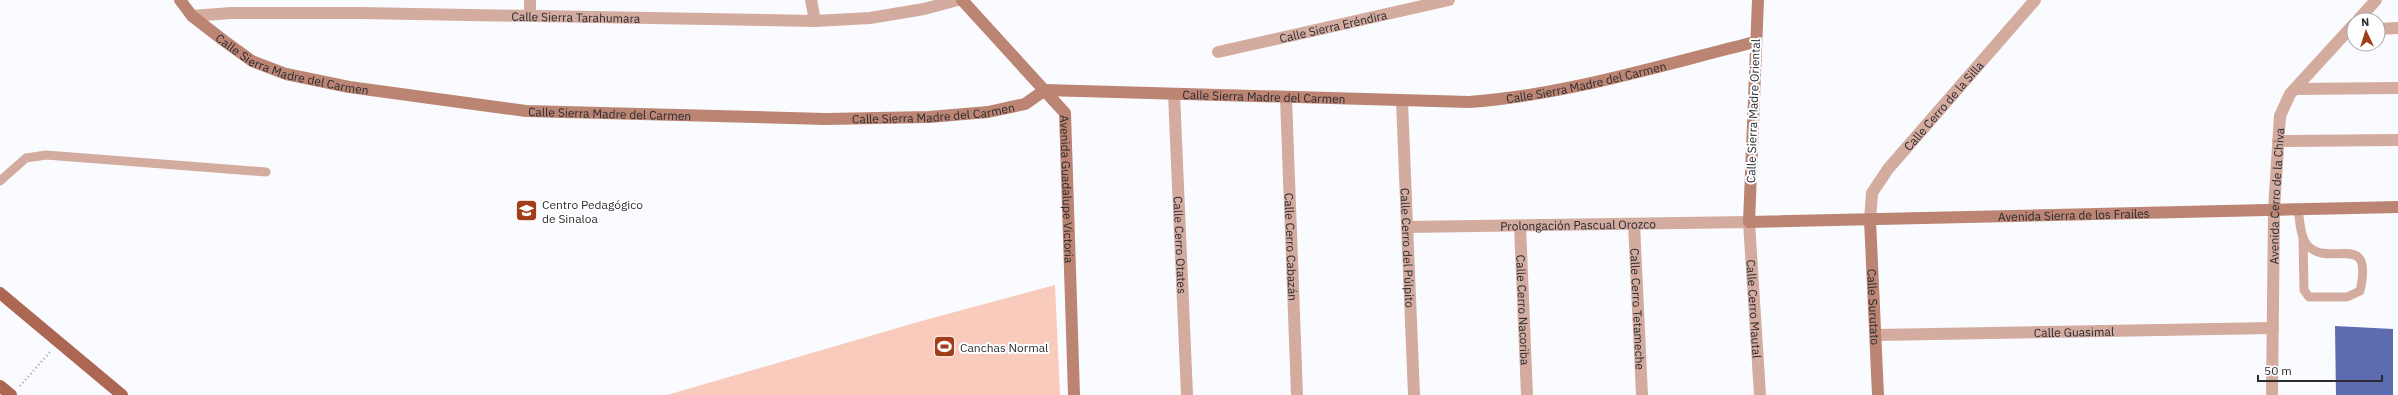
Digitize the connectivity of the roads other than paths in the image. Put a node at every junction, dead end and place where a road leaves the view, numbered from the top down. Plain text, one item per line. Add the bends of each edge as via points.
1 (180, 0) edge
2 (530, 0) edge
3 (811, 0) edge
4 (958, 0) edge
5 (962, 0) edge
6 (1449, 0) edge
7 (1758, 0) edge
8 (2035, 0) edge
9 (2376, 0) edge
10 (2365, 12) edge
11 (192, 16) junction
12 (530, 16) junction
13 (815, 20) junction
14 (2398, 28) edge
15 (2386, 29) edge
16 (2346, 34) edge
17 (1755, 42) junction
18 (1218, 52) dead end
19 (2398, 88) edge
20 (2295, 89) junction
21 (1045, 90) junction
22 (1174, 94) junction
23 (1286, 98) junction
24 (1402, 102) junction
25 (2398, 140) edge
26 (2278, 141) junction
27 (266, 172) dead end
28 (0, 181) edge
29 (2398, 206) edge
30 (2274, 209) junction
31 (2298, 209) junction
32 (1870, 220) junction
33 (1749, 222) junction
34 (1634, 224) junction
35 (1520, 226) junction
36 (1407, 228) junction
37 (2303, 240) junction
38 (0, 293) edge
39 (2273, 328) junction
40 (1876, 335) junction
41 (0, 386) edge
42 (14, 392) edge
43 (122, 395) edge
44 (1074, 395) edge
45 (1187, 395) edge
46 (1297, 395) edge
47 (1414, 395) edge
48 (1527, 395) edge
49 (1642, 395) edge
50 (1760, 395) edge
51 (1878, 395) edge
52 (2272, 395) edge

1 - 11 street, Calle Sierra Madre del Carmen
2 - 12 street
3 - 13 street
4 - 13 street, Calle Sierra Tarahumara via 924,9 870,18
5 - 21 street, Avenida Guadalupe Victoria
6 - 18 street, Calle Sierra Eréndira
7 - 17 street, Calle Sierra Madre Oriental
8 - 32 street, Calle Cerro de la Silla via 1888,168 1872,193
9 - 10 street
11 - 12 street, Calle Sierra Tarahumara via 231,13
11 - 21 street, Calle Sierra Madre del Carmen via 252,61 286,74 349,87 526,111 826,119 929,117 988,112 1025,104
12 - 13 street, Calle Sierra Tarahumara
14 - 15 street
16 - 20 street, Avenida Cerro de la Chiva
17 - 24 street, Calle Sierra Madre del Carmen via 1511,99
17 - 33 street, Calle Sierra Madre Oriental
19 - 20 street
20 - 26 street, Avenida Cerro de la Chiva via 2280,116
21 - 22 street, Calle Sierra Madre del Carmen
21 - 44 street, Avenida Guadalupe Victoria via 1065,113
22 - 23 street, Calle Sierra Madre del Carmen
22 - 45 street, Calle Cerro Otates
23 - 24 street, Calle Sierra Madre del Carmen
23 - 46 street, Calle Cerro Cabazán
24 - 36 street, Calle Cerro del Púlpito
25 - 26 street
26 - 30 street, Avenida Cerro de la Chiva
27 - 28 lane via 46,155 26,158
29 - 31 street, Avenida Sierra de los Frailes
30 - 31 street, Avenida Sierra de los Frailes
30 - 32 street, Avenida Sierra de los Frailes
30 - 39 street, Avenida Cerro de la Chiva
31 - 37 lane
32 - 33 street, Avenida Sierra de los Frailes
32 - 40 street, Calle Surutato
33 - 34 street, Prolongación Pascual Orozco
33 - 50 street, Calle Cerro Mautal
34 - 35 street, Prolongación Pascual Orozco
34 - 49 street, Calle Cerro Tetameche
35 - 36 street, Prolongación Pascual Orozco
35 - 48 street, Calle Cerro Nacoriba
36 - 47 street, Calle Cerro del Púlpito
37 - 37 lane via 2308,247 2317,252 2353,254 2360,259 2364,274 2360,291 2346,297 2309,297 2304,290
38 - 43 main road
39 - 40 street, Calle Guasimal
39 - 52 street, Avenida Cerro de la Chiva
40 - 51 street, Calle Surutato
41 - 42 main road

